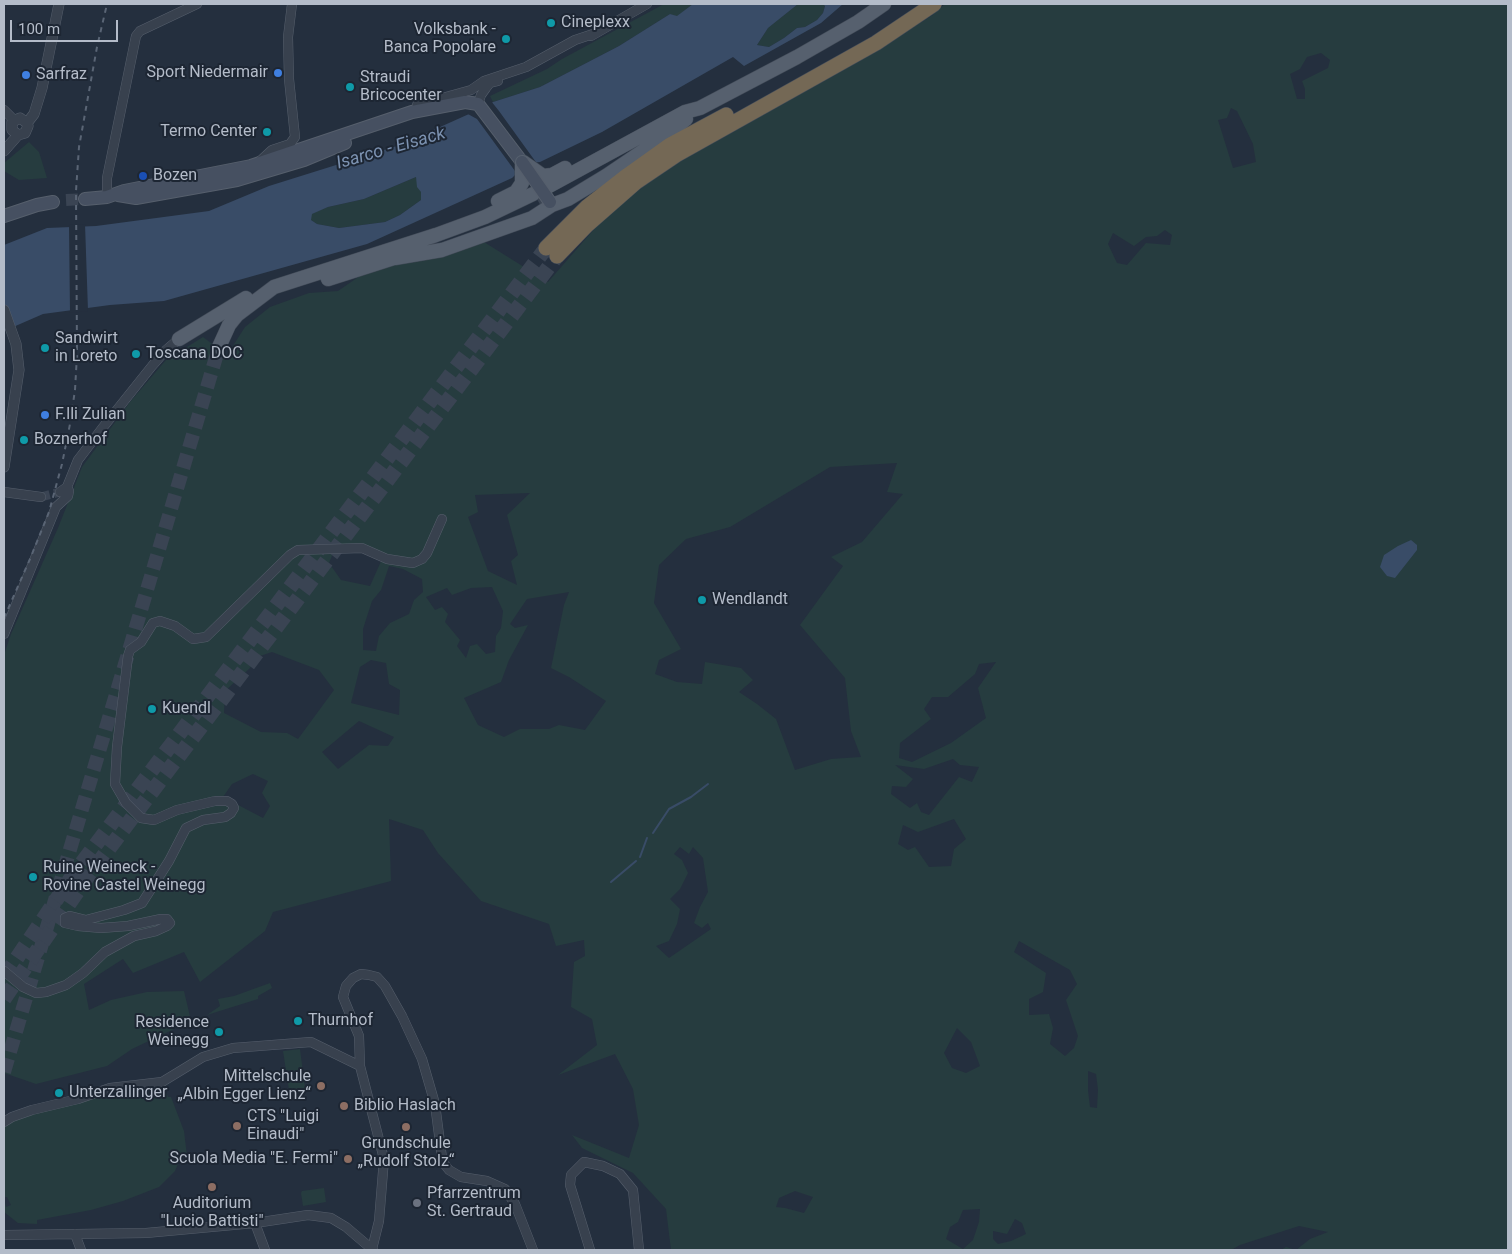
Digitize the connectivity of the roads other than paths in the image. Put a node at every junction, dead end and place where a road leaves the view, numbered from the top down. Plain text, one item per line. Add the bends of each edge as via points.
1 (59, 4) edge
2 (197, 4) edge
3 (292, 4) edge
4 (647, 4) edge
5 (884, 4) edge
6 (917, 4) edge
7 (934, 4) edge
8 (596, 33) junction
9 (478, 104) junction
10 (446, 107) junction
11 (4, 110) edge
12 (687, 114) junction
13 (14, 120) junction
14 (27, 123) junction
15 (351, 132) junction
16 (16, 133) junction
17 (295, 137) junction
18 (4, 142) edge
19 (4, 151) edge
20 (522, 162) junction
21 (257, 165) junction
22 (112, 196) junction
23 (546, 197) junction
24 (85, 199) tunnel mouth
25 (60, 201) tunnel mouth
26 (4, 216) edge
27 (373, 254) junction
28 (274, 287) junction
29 (256, 300) junction
30 (4, 310) edge
31 (179, 339) joint
32 (219, 347) tunnel mouth
33 (4, 467) edge
34 (4, 492) edge
35 (41, 497) tunnel mouth
36 (442, 519) dead end
37 (4, 634) edge
38 (4, 971) edge
39 (360, 1066) junction
40 (4, 1122) edge
41 (256, 1223) junction
42 (76, 1234) junction
43 (4, 1236) edge
44 (372, 1249) edge
45 (81, 1250) edge
46 (265, 1250) edge
47 (533, 1250) edge
48 (590, 1250) edge
49 (639, 1250) edge

1 - 14 street via 42,88 34,114
2 - 22 street via 140,31 136,36 107,178
3 - 17 street via 288,71
4 - 8 street
5 - 12 main road via 829,39
6 - 7 highway via 869,36 670,145 587,207 551,252 636,182 676,155 876,43
8 - 9 street via 540,66 490,84 480,95
8 - 15 street via 575,40 526,67 484,81 471,90 373,119
9 - 10 main road via 465,102
9 - 20 main road
10 - 15 main road via 412,112
10 - 22 main road via 258,175 136,198
11 - 13 street
12 - 20 main road via 663,117 552,175 542,176
12 - 23 main road
12 - 23 main road via 671,132 568,199
13 - 14 street via 20,118
13 - 16 street via 11,124
14 - 16 street via 25,133
15 - 17 street via 307,143
15 - 21 main road
16 - 18 street
16 - 19 street
17 - 21 street via 287,146 272,150
20 - 23 main road, bridge
20 - 27 main road via 522,183 516,192
21 - 22 main road
22 - 24 main road
23 - 27 main road
23 - 29 main road via 532,218 442,250 395,258
25 - 26 main road
27 - 28 main road
28 - 29 main road
28 - 31 main road via 250,295
29 - 32 main road via 229,325
30 - 33 street via 15,340 19,370
31 - 37 street via 152,366 78,460 63,490 70,490 68,496 56,507
34 - 35 street
36 - 38 street via 422,560 413,563 387,559 362,548 298,550 206,637 193,639 175,626 160,621 153,623 128,656 115,784 126,803 141,818 154,820 177,810 215,801 227,801 234,808 225,817 203,820 186,828 142,903 86,920 65,918 65,923 100,928 161,919 170,923 166,926 156,932 134,936 105,952 66,985 46,992 36,993
39 - 40 street via 311,1042 252,1046 218,1052 162,1082 110,1088 32,1110
39 - 44 street via 384,1159 379,1221
39 - 47 street via 359,1036 343,997 346,986 361,974 377,977 385,986 422,1059 435,1104 445,1165 461,1177 487,1180 504,1189 515,1204
41 - 42 street via 146,1233
41 - 44 street via 319,1215 346,1227
41 - 46 street
42 - 43 street
42 - 45 street
48 - 49 street via 570,1185 571,1174 584,1162 620,1174 633,1190

